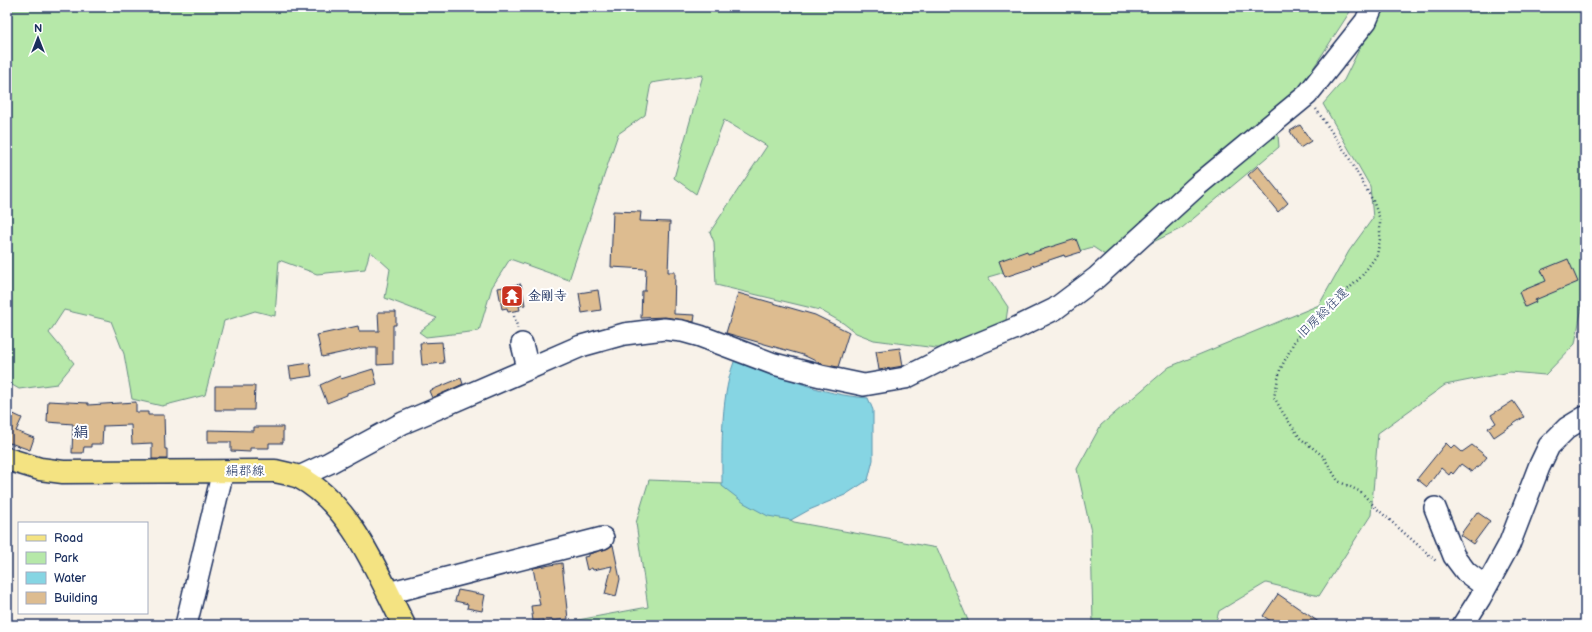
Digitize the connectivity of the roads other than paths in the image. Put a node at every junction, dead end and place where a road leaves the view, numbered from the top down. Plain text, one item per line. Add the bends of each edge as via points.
1 (1372, 7) edge
2 (522, 344) dead end
3 (528, 368) junction
4 (1585, 417) edge
5 (7, 459) edge
6 (223, 472) junction
7 (299, 477) junction
8 (1435, 508) dead end
9 (603, 538) dead end
10 (1486, 587) junction
11 (388, 593) junction
12 (186, 625) edge
13 (404, 625) edge
14 (1464, 625) edge

1 - 3 street via 1366,20 1308,95 1198,185 1096,278 1055,309 953,354 906,378 856,384 774,364 700,336 664,329 624,334 582,346
2 - 3 street
3 - 7 street via 403,423
4 - 10 street via 1566,428 1549,446 1538,466 1509,545
5 - 6 main road, 絹郡線 via 40,469 63,472
6 - 7 main road, 絹郡線 via 275,472
6 - 12 street
7 - 11 main road, 絹郡線 via 324,495 344,516 363,545
8 - 10 street via 1454,556 1466,572
9 - 11 street
10 - 14 street
11 - 13 main road, 絹郡線

